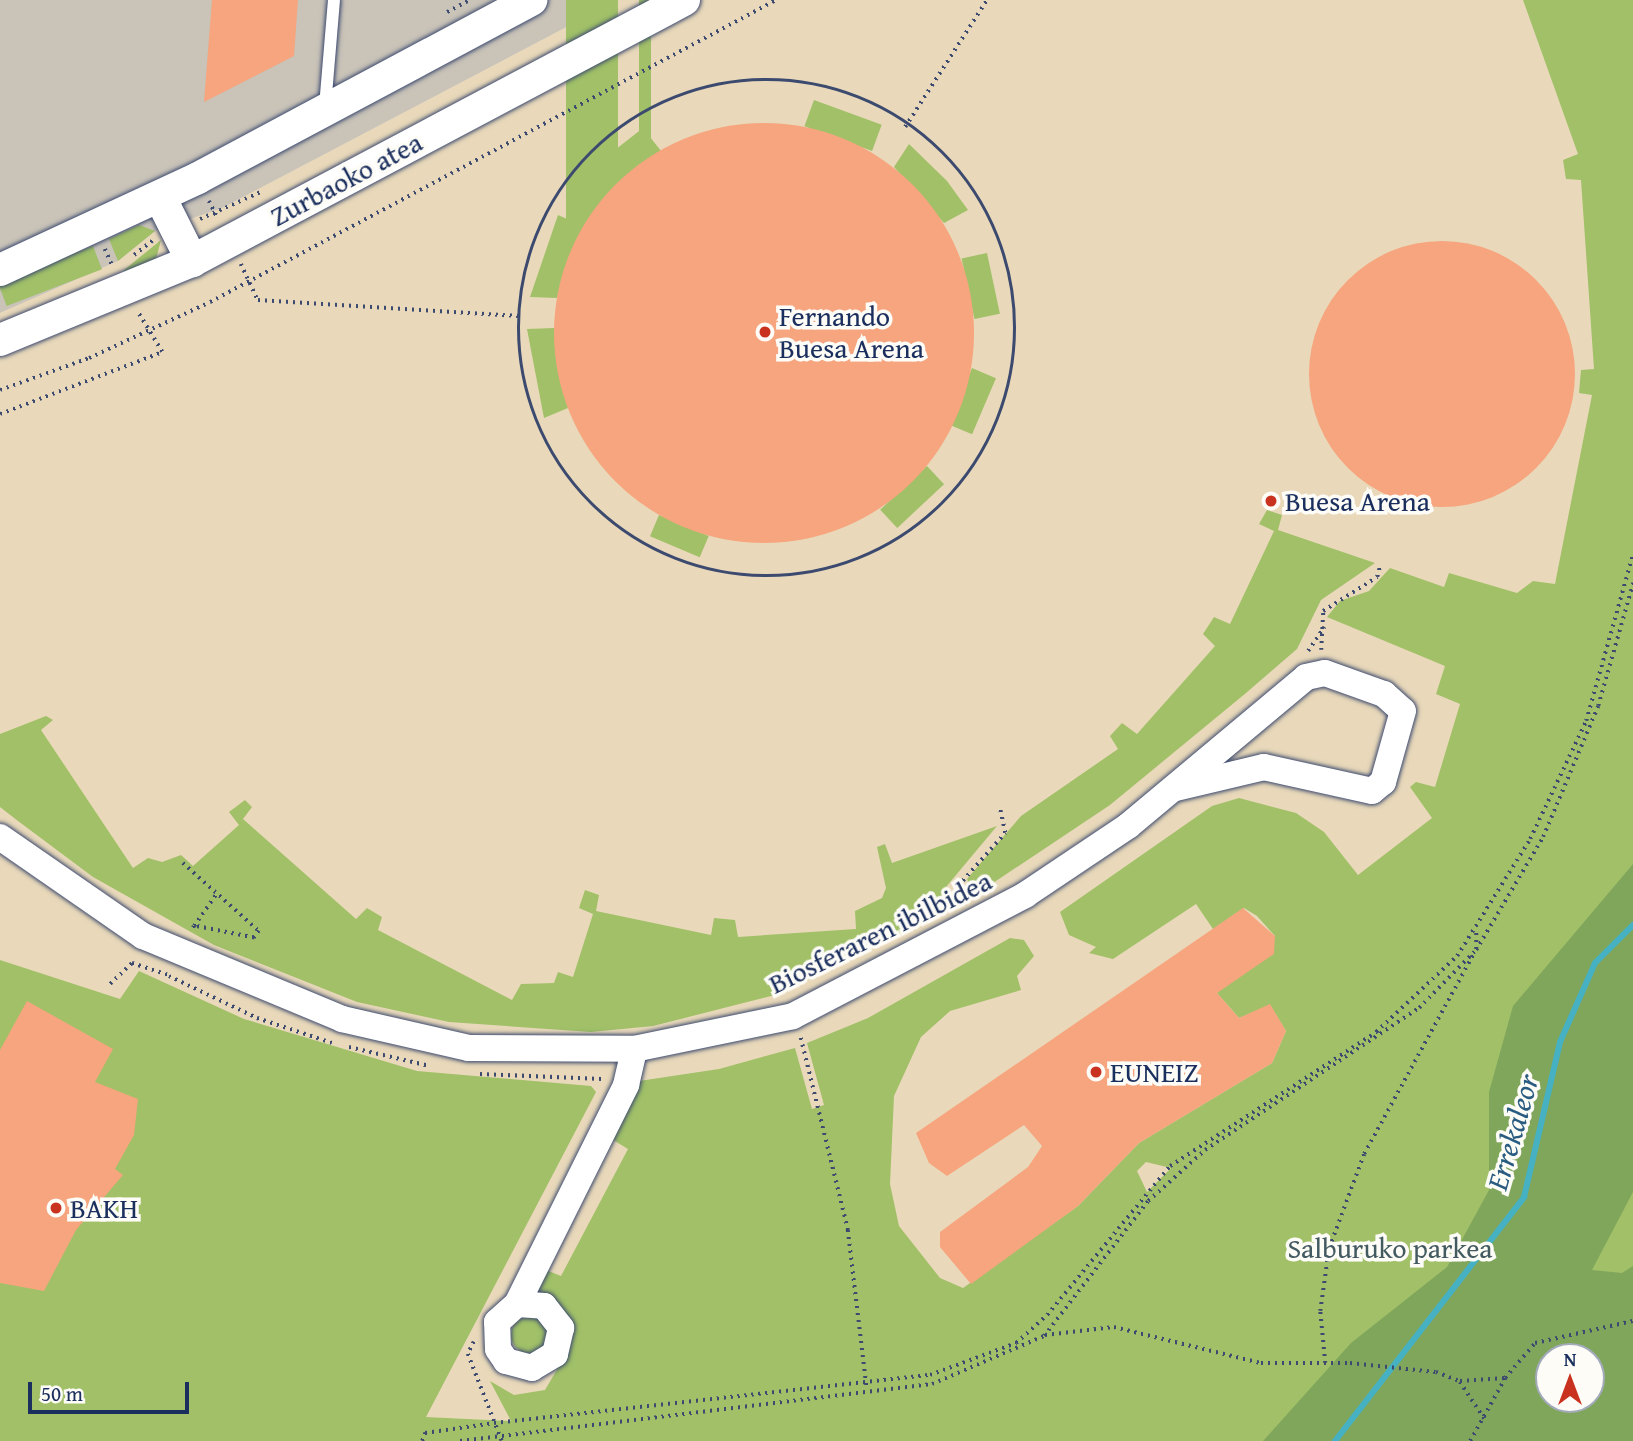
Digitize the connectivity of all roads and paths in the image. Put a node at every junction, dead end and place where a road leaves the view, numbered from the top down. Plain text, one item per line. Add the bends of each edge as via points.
1 (334, 0) edge
2 (470, 0) edge
3 (531, 0) edge
4 (684, 0) edge
5 (776, 0) edge
6 (987, 0) edge
7 (435, 19) dead end
8 (325, 111) junction
9 (905, 127) junction
10 (198, 178) junction
11 (276, 184) dead end
12 (167, 211) junction
13 (222, 228) junction
14 (192, 261) junction
15 (0, 270) edge
16 (103, 274) dead end
17 (248, 279) junction
18 (520, 316) junction
19 (149, 330) junction
20 (0, 340) edge
21 (0, 390) edge
22 (0, 414) edge
23 (1633, 554) edge
24 (1380, 566) dead end
25 (1633, 583) edge
26 (1324, 627) junction
27 (1307, 667) junction
28 (1176, 788) junction
29 (1000, 810) dead end
30 (0, 837) edge
31 (217, 893) dead end
32 (979, 901) dead end
33 (971, 905) junction
34 (959, 912) dead end
35 (194, 926) dead end
36 (1476, 930) junction
37 (1476, 950) junction
38 (169, 976) dead end
39 (793, 1016) junction
40 (634, 1049) junction
41 (435, 1066) dead end
42 (474, 1073) dead end
43 (603, 1085) dead end
44 (517, 1304) dead end
45 (1633, 1321) edge
46 (480, 1330) dead end
47 (1044, 1336) junction
48 (1325, 1363) junction
49 (1505, 1378) junction
50 (1460, 1381) junction
51 (866, 1382) junction
52 (867, 1389) junction
53 (1486, 1421) junction
54 (494, 1423) junction
55 (501, 1438) edge
56 (422, 1441) edge
57 (460, 1441) edge
58 (1470, 1441) edge

1 - 8 lane
2 - 7 path
3 - 8 street
4 - 13 street, Zurbaoko atea
5 - 17 path
6 - 9 path
8 - 10 street
9 - 18 path via 866,102 817,85 706,81 651,101 567,172 542,216
9 - 18 path via 947,161 978,199 1002,247 1014,300 1015,349 1006,405 982,458 947,504 875,557 773,576 722,572 673,558 628,534 589,502 557,462 535,416 522,366
10 - 12 street
10 - 13 path
11 - 13 path
12 - 13 path
12 - 14 street
12 - 15 street
12 - 16 path
13 - 14 street, Zurbaoko atea
13 - 17 path
14 - 20 street, Zurbaoko atea
17 - 18 path via 258,300
17 - 19 path
19 - 21 path
19 - 22 path via 162,352
23 - 36 path via 1586,721 1530,839
24 - 26 path via 1377,577 1323,611
25 - 37 path via 1598,706 1543,837
26 - 27 path
26 - 27 path
27 - 28 street, Biosferaren ibilbidea
27 - 28 street, Biosferaren ibilbidea via 1384,694 1403,711 1377,786 1357,791 1298,770 1264,767
28 - 39 street, Biosferaren ibilbidea via 1025,895
29 - 33 path via 1005,833 958,886
30 - 40 street, Biosferaren ibilbidea via 143,936 342,1019 468,1048
31 - 35 path
32 - 33 path
33 - 34 path
36 - 37 path
36 - 51 path via 1431,985 1376,1032 1170,1166 1047,1315 1016,1343 930,1375
37 - 47 path via 1419,1008 1205,1150 1148,1200
37 - 48 path via 1364,1154 1329,1248 1320,1311
38 - 41 path via 257,1018
39 - 40 street, Biosferaren ibilbidea
39 - 51 path via 848,1230
40 - 44 street via 626,1085
42 - 43 path via 602,1077
45 - 49 path via 1535,1343
46 - 54 path via 468,1354
47 - 48 path via 1114,1327 1261,1363
47 - 52 path via 963,1375
48 - 50 path via 1409,1369
49 - 50 path
49 - 53 path
50 - 53 path
51 - 52 path
51 - 54 path
52 - 55 path
53 - 58 path
54 - 55 path
54 - 56 path via 425,1433
55 - 57 path

